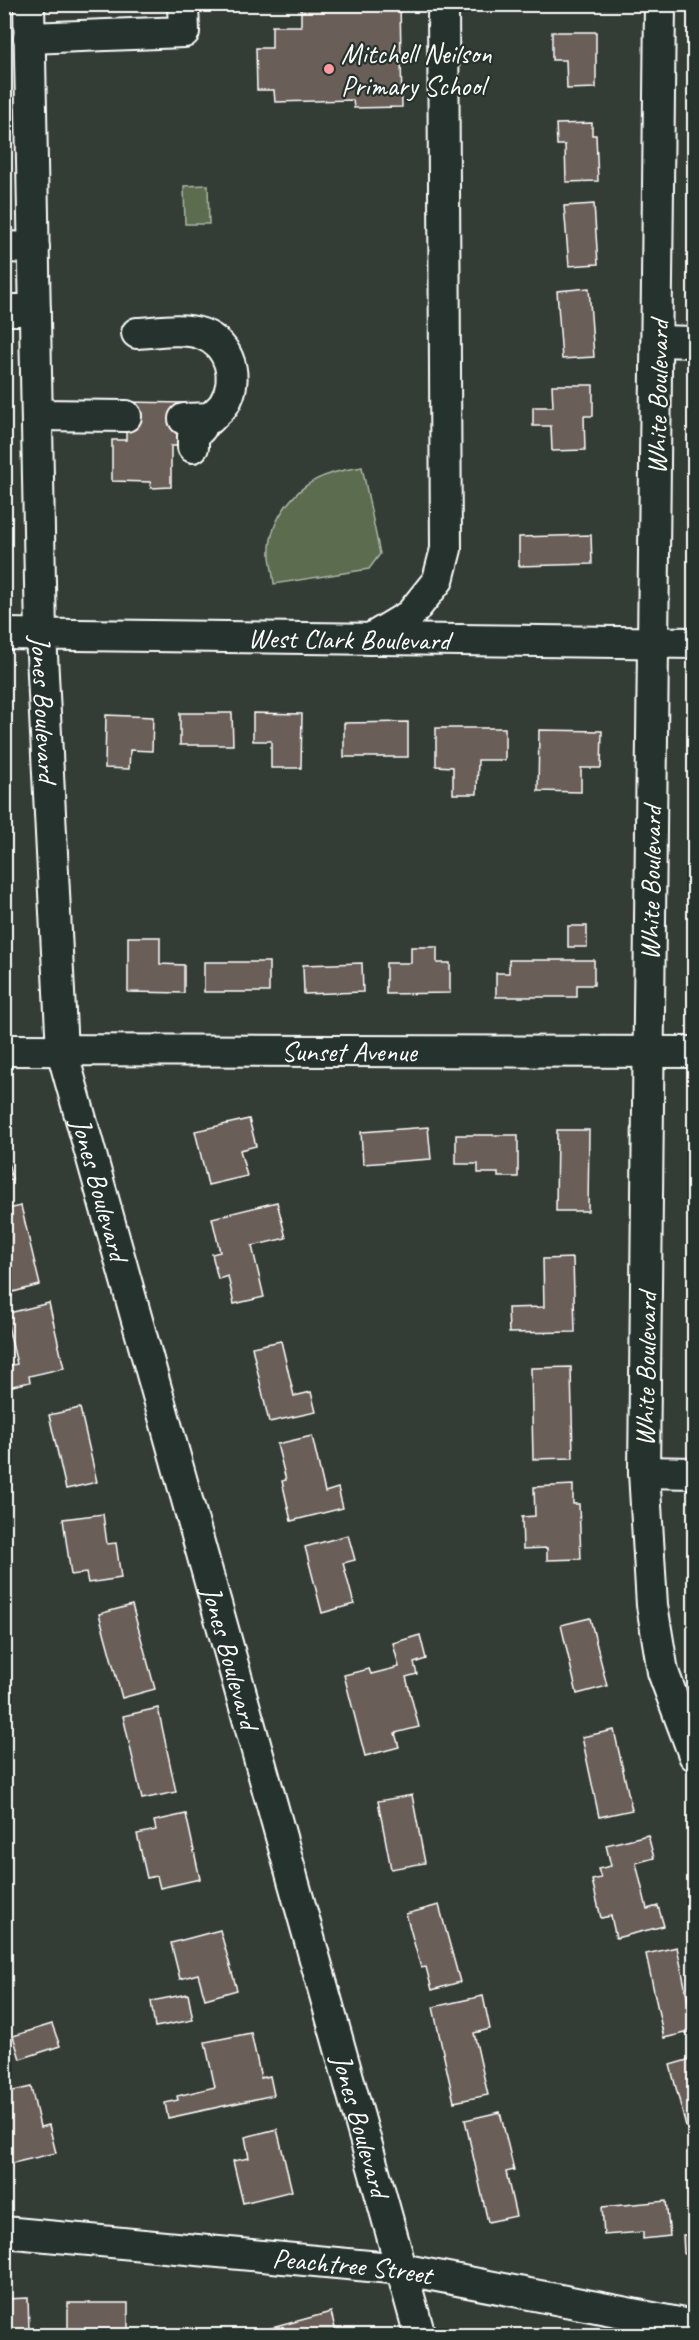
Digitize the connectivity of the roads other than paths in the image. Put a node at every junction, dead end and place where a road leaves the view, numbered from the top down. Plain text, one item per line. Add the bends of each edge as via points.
1 (29, 4) edge
2 (183, 4) edge
3 (443, 4) edge
4 (660, 4) edge
5 (29, 38) junction
6 (4, 247) edge
7 (34, 248) junction
8 (4, 310) edge
9 (35, 310) junction
10 (137, 333) dead end
11 (658, 341) junction
12 (694, 342) edge
13 (37, 422) junction
14 (126, 422) dead end
15 (199, 430) dead end
16 (4, 634) edge
17 (42, 635) junction
18 (370, 639) junction
19 (653, 643) junction
20 (694, 644) edge
21 (4, 1050) edge
22 (62, 1051) junction
23 (648, 1052) junction
24 (694, 1052) edge
25 (644, 1472) junction
26 (694, 1473) edge
27 (694, 1755) edge
28 (4, 2232) edge
29 (401, 2269) junction
30 (694, 2326) edge
31 (420, 2336) edge

1 - 5 street, Jones Boulevard
2 - 5 street via 184,32
3 - 18 street via 446,549 438,580 410,615
4 - 11 street, White Boulevard
5 - 7 street, Jones Boulevard
6 - 7 street
7 - 9 street, Jones Boulevard
8 - 9 street
9 - 13 street, Jones Boulevard
10 - 15 street via 203,334 226,354 232,371 231,387 224,404
11 - 12 street
11 - 19 street, White Boulevard
13 - 14 street
13 - 17 street, Jones Boulevard
16 - 17 street, West Clark Boulevard
17 - 18 street, West Clark Boulevard
17 - 22 street, Jones Boulevard
18 - 19 street, West Clark Boulevard
19 - 20 street, West Clark Boulevard
19 - 23 street, White Boulevard
21 - 22 street, Sunset Avenue
22 - 23 street, Sunset Avenue
22 - 29 street, Jones Boulevard
23 - 24 street, Sunset Avenue
23 - 25 street, White Boulevard
25 - 26 street
25 - 27 street, White Boulevard via 652,1605 663,1672
28 - 29 street, Peachtree Street
29 - 30 street, Peachtree Street
29 - 31 street, Jones Boulevard

